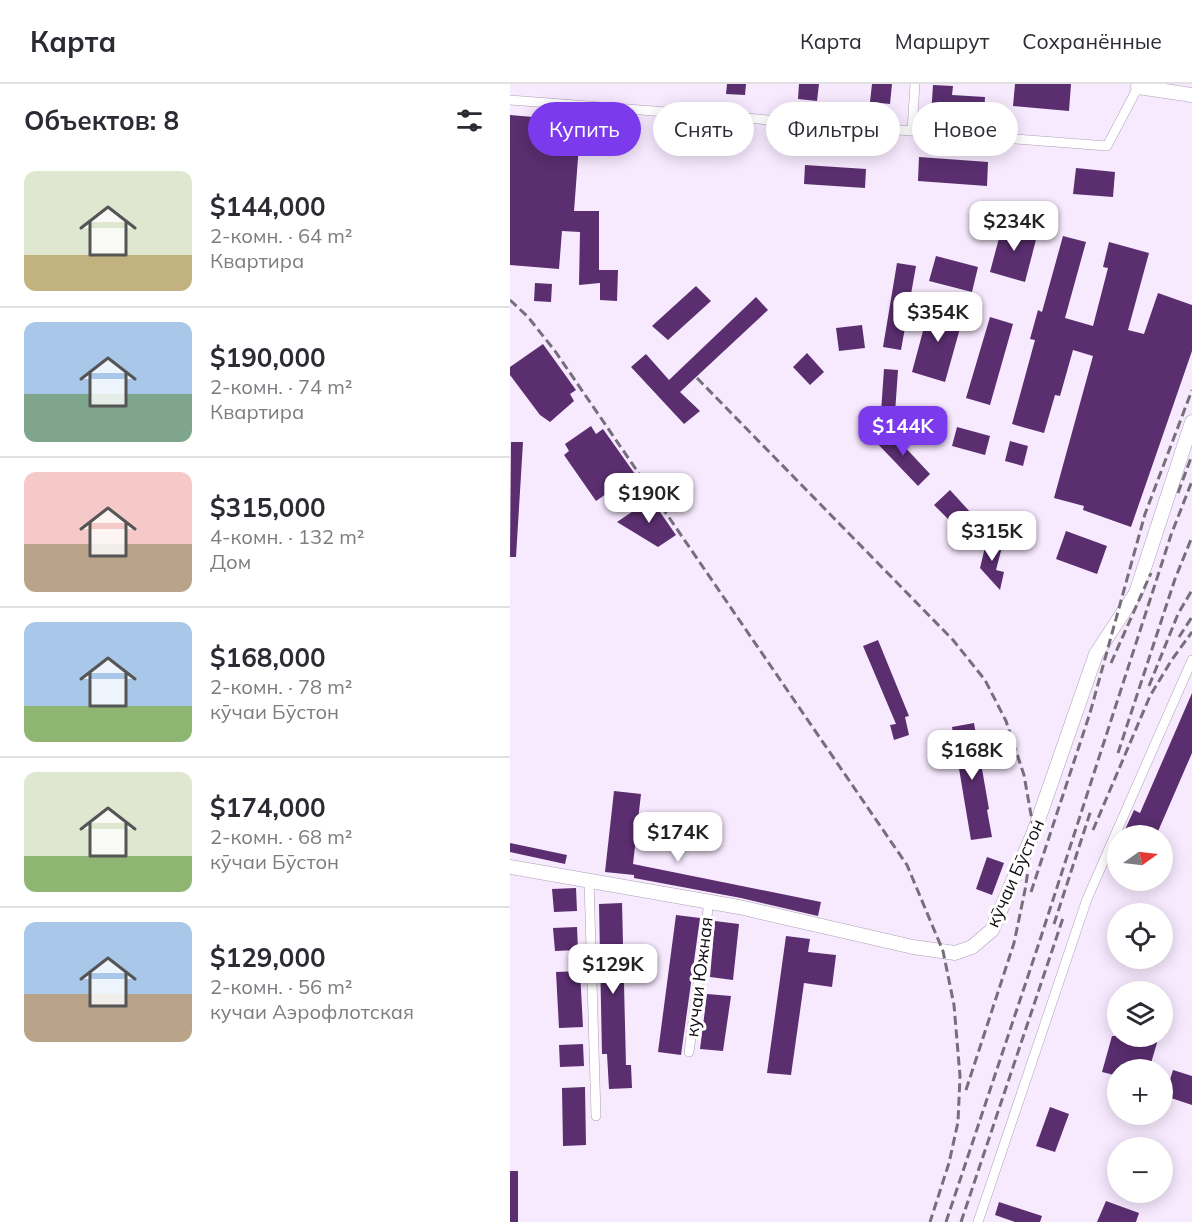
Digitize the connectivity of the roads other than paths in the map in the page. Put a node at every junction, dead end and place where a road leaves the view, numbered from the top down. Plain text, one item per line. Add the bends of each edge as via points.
1 (915, 84) edge
2 (1139, 86) edge
3 (1192, 95) edge
4 (510, 100) edge
5 (914, 102) edge
6 (912, 130) edge
7 (1018, 139) edge
8 (1192, 422) edge
9 (1192, 660) edge
10 (510, 867) edge
11 (589, 880) junction
12 (709, 902) junction
13 (689, 1052) dead end
14 (596, 1116) dead end
15 (978, 1222) edge

1 - 5 street
2 - 3 main road
2 - 7 street via 1107,146
4 - 6 street
8 - 12 main road, кӯчаи Бӯстон via 1136,593 1096,654 1034,832 992,930 972,947 955,953
9 - 15 street via 1087,899
10 - 11 main road, кӯчаи Бӯстон
11 - 12 main road, кӯчаи Бӯстон
11 - 14 street
12 - 13 street, кучаи Южная

